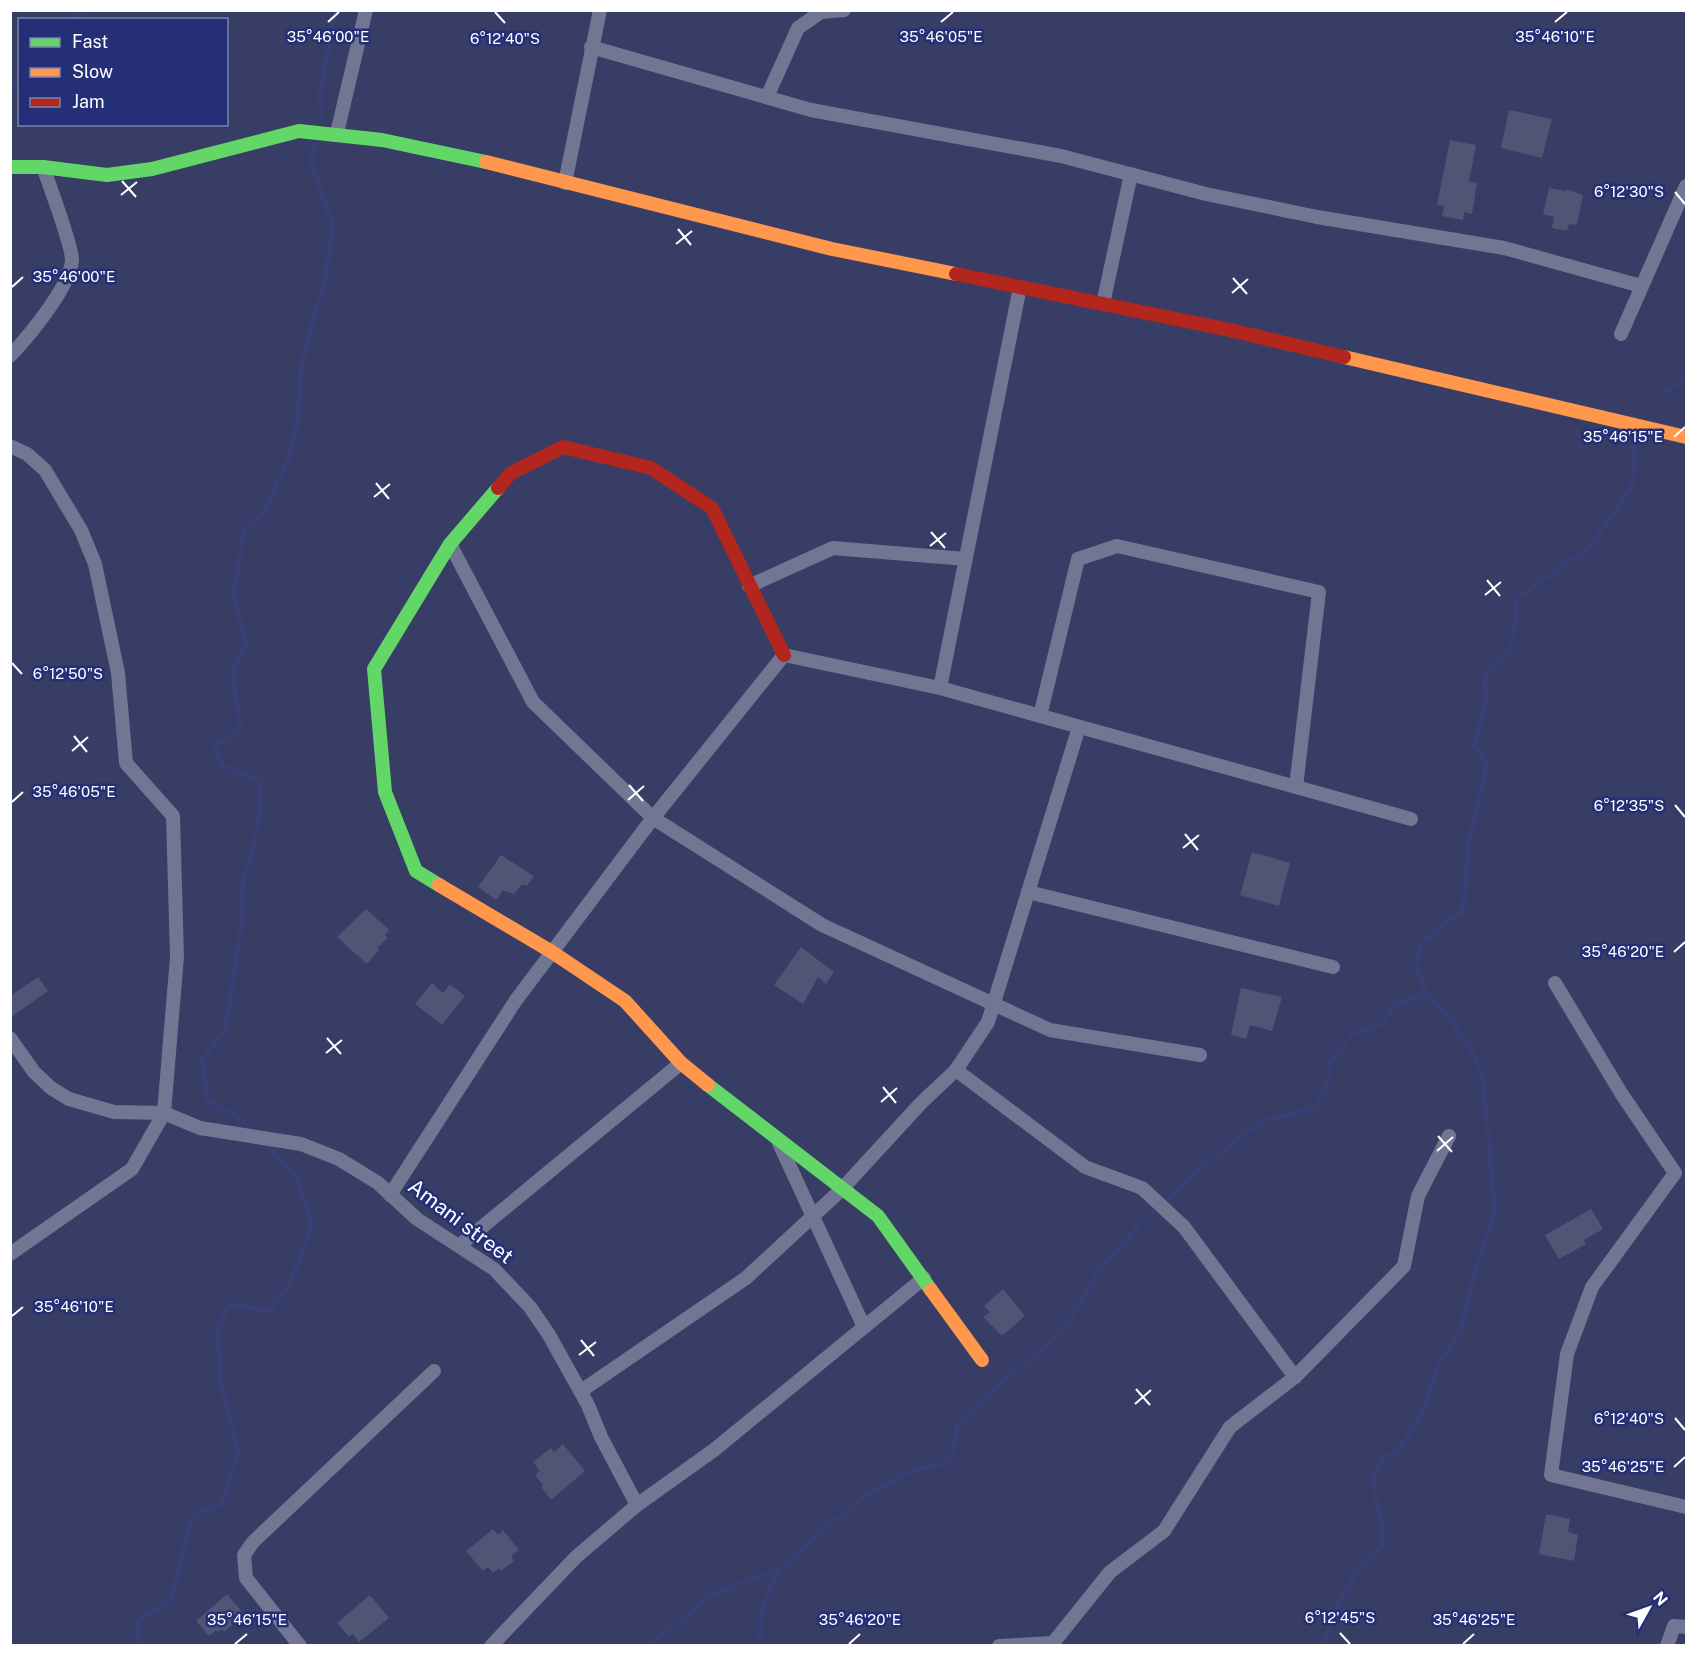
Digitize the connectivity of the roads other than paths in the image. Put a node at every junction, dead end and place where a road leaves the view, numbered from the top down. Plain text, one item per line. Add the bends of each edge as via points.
1 (366, 10) edge
2 (600, 10) edge
3 (804, 10) edge
4 (844, 10) edge
5 (798, 28) junction
6 (591, 47) junction
7 (767, 97) junction
8 (337, 133) junction
9 (10, 167) edge
10 (43, 167) junction
11 (1131, 174) junction
12 (565, 183) junction
13 (1686, 186) edge
14 (1641, 286) junction
15 (1020, 287) junction
16 (1102, 304) junction
17 (1621, 334) dead end
18 (10, 356) edge
19 (1686, 437) edge
20 (10, 446) edge
21 (450, 544) junction
22 (966, 559) junction
23 (749, 586) junction
24 (784, 656) junction
25 (940, 688) junction
26 (1040, 716) junction
27 (1079, 727) junction
28 (1296, 787) junction
29 (653, 818) junction
30 (1411, 819) dead end
31 (1028, 892) junction
32 (552, 952) junction
33 (1333, 967) dead end
34 (1555, 983) dead end
35 (993, 1004) junction
36 (10, 1038) edge
37 (1200, 1055) dead end
38 (681, 1063) junction
39 (956, 1070) junction
40 (164, 1113) junction
41 (1449, 1136) dead end
42 (777, 1139) junction
43 (841, 1190) junction
44 (390, 1195) junction
45 (813, 1217) junction
46 (459, 1246) junction
47 (10, 1254) edge
48 (924, 1278) junction
49 (864, 1328) junction
50 (982, 1360) dead end
51 (434, 1371) dead end
52 (1295, 1377) junction
53 (581, 1391) junction
54 (637, 1505) junction
55 (1686, 1507) edge
56 (1686, 1627) edge
57 (300, 1646) edge
58 (491, 1646) edge
59 (999, 1646) edge
60 (1667, 1646) edge

1 - 8 street
2 - 6 street
3 - 5 street
4 - 5 street via 821,12
5 - 7 street
6 - 7 street
6 - 12 street
7 - 11 street via 811,110 1061,156
8 - 10 street via 298,131 152,169 107,175
8 - 12 street via 427,148
9 - 10 street
10 - 18 street via 72,260 60,290 36,330
11 - 14 street via 1317,217 1504,248
11 - 16 street
12 - 15 street via 832,249
13 - 14 street
14 - 17 street
15 - 16 street
15 - 22 street
16 - 19 street via 1230,330
20 - 40 street via 27,454 45,470 81,530 102,591 118,673 126,763 173,816 177,957
21 - 23 street via 511,472 563,447 651,468 712,508
21 - 29 street via 533,702
21 - 32 street via 374,669 385,792 416,871
22 - 23 street via 833,548
22 - 25 street
23 - 24 street
24 - 25 street
24 - 29 street
25 - 26 street
26 - 27 street
26 - 28 street via 1078,559 1117,546 1319,592
27 - 28 street
27 - 31 street
28 - 30 street
29 - 32 street
29 - 35 street via 822,925
31 - 33 street
31 - 35 street
32 - 38 street via 625,1001
32 - 44 street via 516,1000
34 - 55 street via 1675,1173 1592,1287 1567,1354 1551,1475
35 - 37 street via 1050,1030
35 - 39 street via 988,1022
36 - 40 street, Amani street via 34,1072 69,1099 114,1112
38 - 42 street
38 - 46 street
39 - 43 street
39 - 52 street via 1085,1167 1142,1188 1184,1227
40 - 44 street, Amani street via 200,1128 301,1144 339,1159
40 - 47 street via 132,1169
41 - 52 street via 1418,1196 1404,1266
42 - 43 street
42 - 45 street
43 - 45 street
43 - 48 street via 878,1216
44 - 46 street, Amani street via 417,1219
45 - 49 street
45 - 53 street via 746,1278
46 - 53 street, Amani street via 494,1269 530,1307
48 - 49 street
48 - 50 street
49 - 54 street via 714,1450
51 - 57 street via 253,1542 244,1555 246,1578
52 - 59 street via 1230,1427 1164,1531 1110,1572 1053,1642
53 - 54 street, Amani street
54 - 58 street via 576,1557
56 - 60 street via 1674,1626

